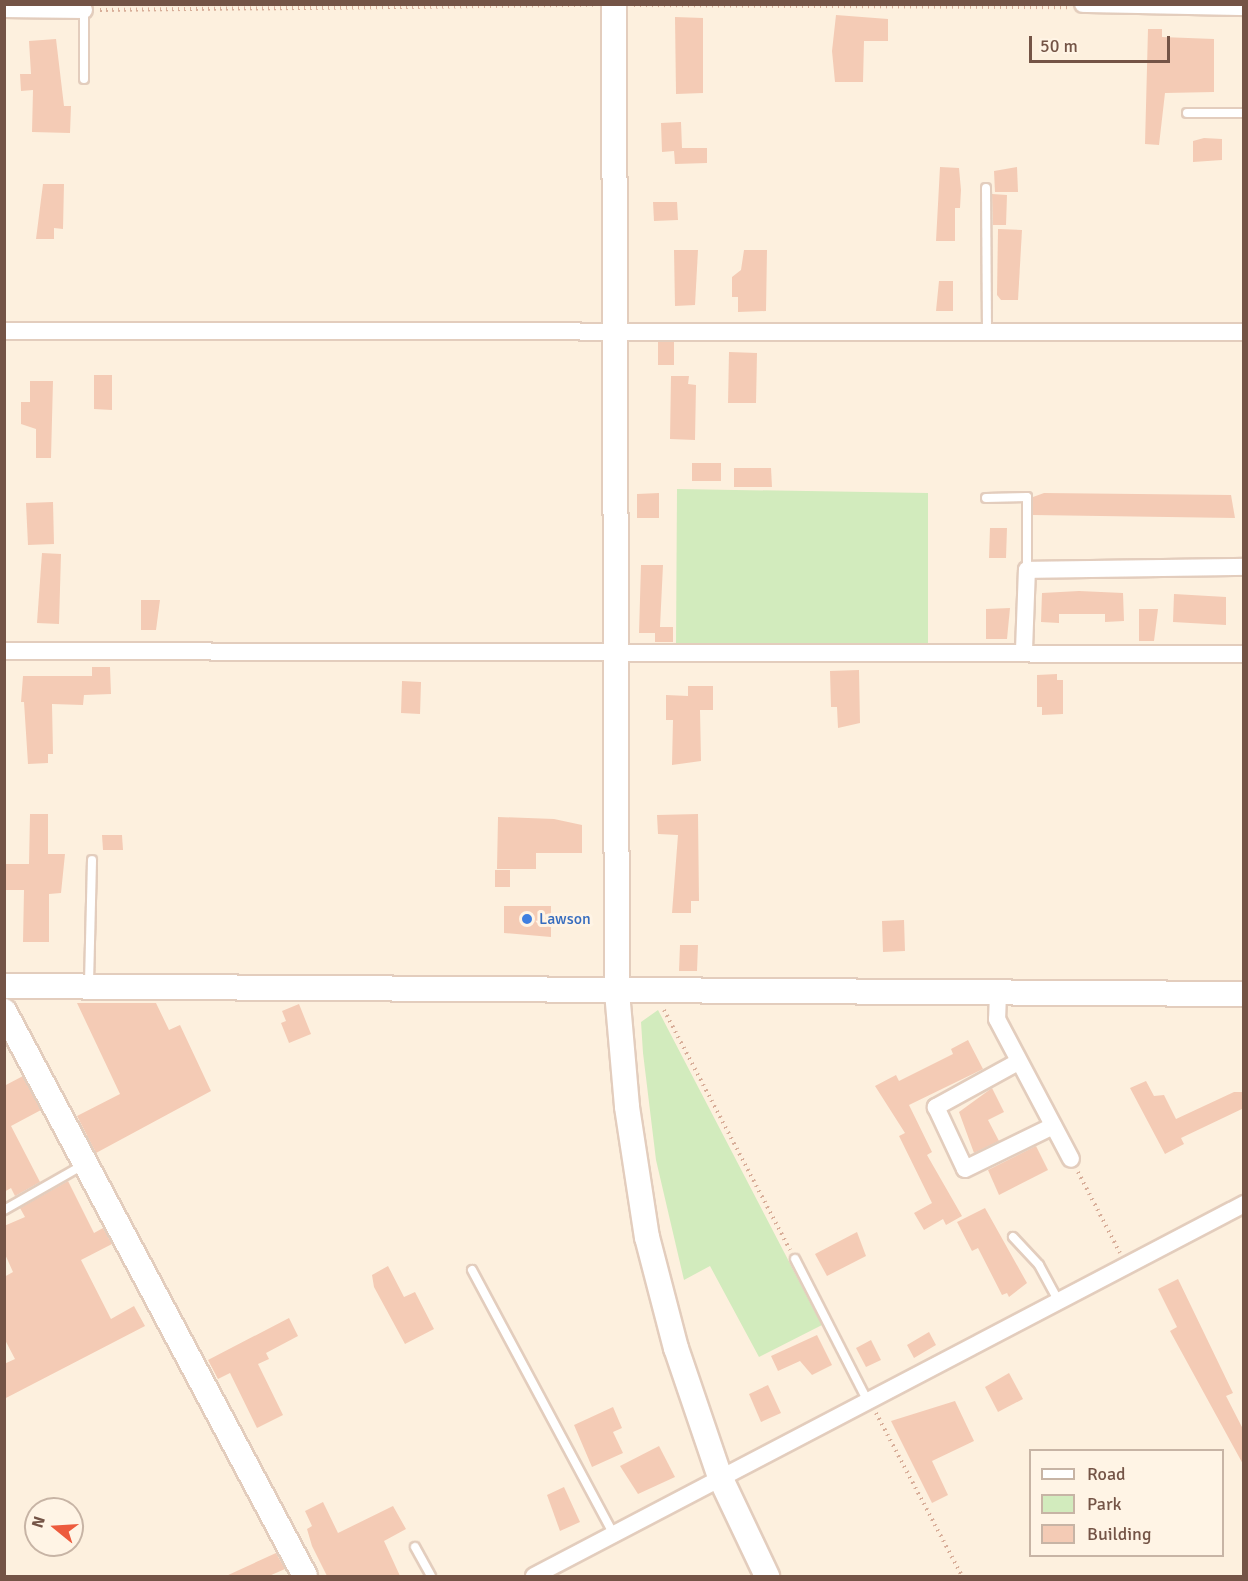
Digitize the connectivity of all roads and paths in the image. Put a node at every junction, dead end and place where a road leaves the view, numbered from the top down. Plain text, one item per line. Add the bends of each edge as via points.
1 (614, 5) edge
2 (1083, 6) edge
3 (84, 7) edge
4 (1244, 7) edge
5 (4, 9) edge
6 (84, 79) dead end
7 (1187, 113) dead end
8 (1244, 113) edge
9 (986, 188) dead end
10 (613, 330) junction
11 (4, 331) edge
12 (987, 332) junction
13 (1244, 332) edge
14 (986, 498) dead end
15 (1244, 567) edge
16 (1027, 570) junction
17 (1024, 650) junction
18 (4, 651) edge
19 (614, 652) junction
20 (1244, 654) edge
21 (92, 860) dead end
22 (4, 986) edge
23 (89, 987) junction
24 (617, 992) junction
25 (660, 992) junction
26 (998, 993) junction
27 (1244, 994) edge
28 (4, 1011) edge
29 (1018, 1062) junction
30 (1053, 1126) junction
31 (1071, 1159) joint
32 (86, 1164) junction
33 (1244, 1204) edge
34 (4, 1210) edge
35 (1013, 1237) dead end
36 (795, 1259) joint
37 (1127, 1267) junction
38 (472, 1270) dead end
39 (1059, 1302) junction
40 (868, 1400) junction
41 (720, 1477) junction
42 (614, 1535) junction
43 (415, 1547) dead end
44 (305, 1576) edge
45 (431, 1576) edge
46 (534, 1576) edge
47 (766, 1576) edge
48 (962, 1576) edge

1 - 2 path
1 - 3 path
1 - 10 street
2 - 4 street
3 - 5 street
3 - 6 lane
7 - 8 lane
9 - 12 lane
10 - 11 street
10 - 12 street
10 - 19 street
12 - 13 street
14 - 16 lane via 1027,497
15 - 16 street
16 - 17 street
17 - 19 street
17 - 20 street
18 - 19 street
19 - 24 street
21 - 23 lane
22 - 23 street
23 - 24 street
24 - 25 street
24 - 41 street via 627,1107 646,1238 676,1348
25 - 26 street
25 - 36 path
26 - 27 street
26 - 29 street via 997,1019
28 - 32 street
29 - 30 street
29 - 30 street via 936,1107 965,1168
30 - 31 street
31 - 37 path
32 - 34 lane
32 - 44 street
33 - 37 street
35 - 39 lane via 1039,1265
36 - 40 lane
37 - 39 street
38 - 42 lane
39 - 40 street
40 - 41 street
40 - 48 path
41 - 42 street
41 - 47 street
42 - 46 street
43 - 45 lane

